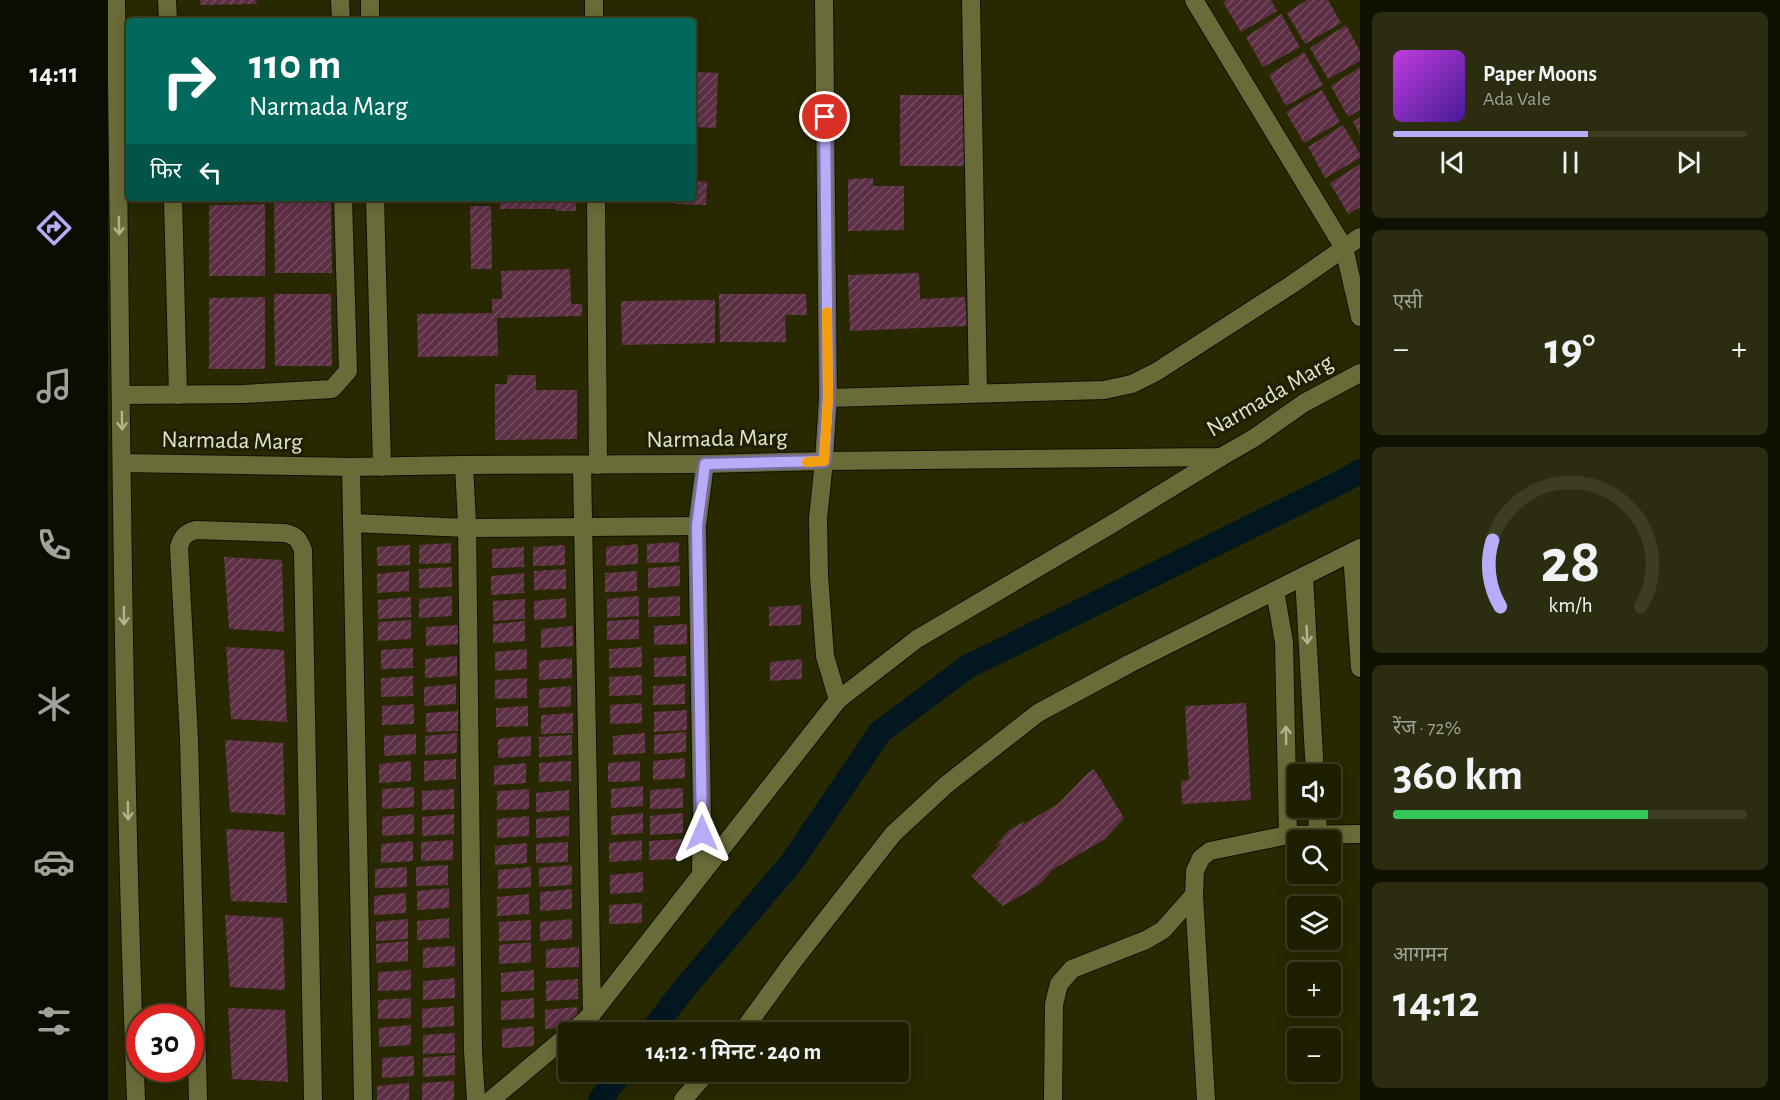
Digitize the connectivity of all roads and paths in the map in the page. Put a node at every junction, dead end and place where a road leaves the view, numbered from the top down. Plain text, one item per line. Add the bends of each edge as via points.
1 (116, 0) edge
2 (167, 0) edge
3 (340, 0) edge
4 (370, 0) edge
5 (594, 0) edge
6 (824, 0) edge
7 (971, 0) edge
8 (1194, 0) edge
9 (168, 18) edge
10 (341, 18) edge
11 (370, 18) edge
12 (594, 18) edge
13 (173, 201) edge
14 (343, 201) edge
15 (375, 201) edge
16 (596, 201) edge
17 (1360, 237) edge
18 (1344, 248) junction
19 (1360, 317) edge
20 (1360, 373) edge
21 (978, 392) junction
22 (121, 395) junction
23 (178, 395) junction
24 (828, 398) junction
25 (1221, 457) junction
26 (824, 461) junction
27 (122, 463) junction
28 (705, 464) junction
29 (464, 465) junction
30 (590, 465) junction
31 (351, 467) junction
32 (382, 467) junction
33 (115, 484) edge
34 (115, 512) edge
35 (352, 524) junction
36 (697, 526) junction
37 (582, 527) junction
38 (467, 528) junction
39 (1356, 550) edge
40 (1304, 576) junction
41 (1275, 591) junction
42 (1359, 622) edge
43 (1360, 668) edge
44 (838, 700) junction
45 (1314, 764) edge
46 (1288, 830) edge
47 (1341, 834) edge
48 (1360, 834) edge
49 (1287, 835) edge
50 (701, 874) junction
51 (1194, 895) junction
52 (592, 1014) junction
53 (583, 1022) edge
54 (749, 1022) edge
55 (558, 1043) edge
56 (699, 1082) edge
57 (136, 1100) edge
58 (198, 1100) edge
59 (313, 1100) edge
60 (363, 1100) edge
61 (476, 1100) edge
62 (491, 1100) edge
63 (683, 1100) edge
64 (1053, 1100) edge
65 (1206, 1100) edge

1 -> 22 street
2 - 9 street
3 - 10 street
4 - 11 street
5 - 12 street
6 - 24 street
7 - 21 street
8 - 18 street
13 - 23 street
14 - 23 street via 348,370 332,389
15 - 32 street
16 - 30 street
17 - 18 street
18 - 19 street
18 - 21 street via 1132,384 1104,390
20 - 25 street, Narmada Marg via 1304,403
21 - 24 street
22 - 23 street
22 -> 27 street
24 - 26 street
25 - 26 street, Narmada Marg
25 - 44 street via 916,639
26 - 28 street, Narmada Marg
26 - 44 street via 818,519 819,576 825,656
27 - 31 street, Narmada Marg
27 - 33 street
28 - 30 street, Narmada Marg
28 - 36 street
29 - 30 street, Narmada Marg
29 - 32 street, Narmada Marg
29 - 38 street
30 - 37 street
31 - 32 street, Narmada Marg
31 - 35 street
33 - 34 street
34 -> 57 street
35 - 38 street
35 - 60 street
36 - 37 street
36 - 50 street
37 - 38 street
37 - 52 street
38 - 61 street
39 - 40 street
39 - 42 street
40 - 41 street
40 -> 45 street
46 -> 41 street via 1284,642
41 - 54 street via 1038,713 945,785 893,834
42 - 43 street
44 - 50 street
47 - 48 street
49 - 51 street via 1210,851 1195,871
50 - 52 street
51 - 64 street via 1163,930 1072,969 1059,984 1054,1004
51 - 65 street
52 - 53 street
55 - 62 street
56 - 63 street
58 - 59 street via 189,739 179,547 182,538 196,530 293,534 303,550

